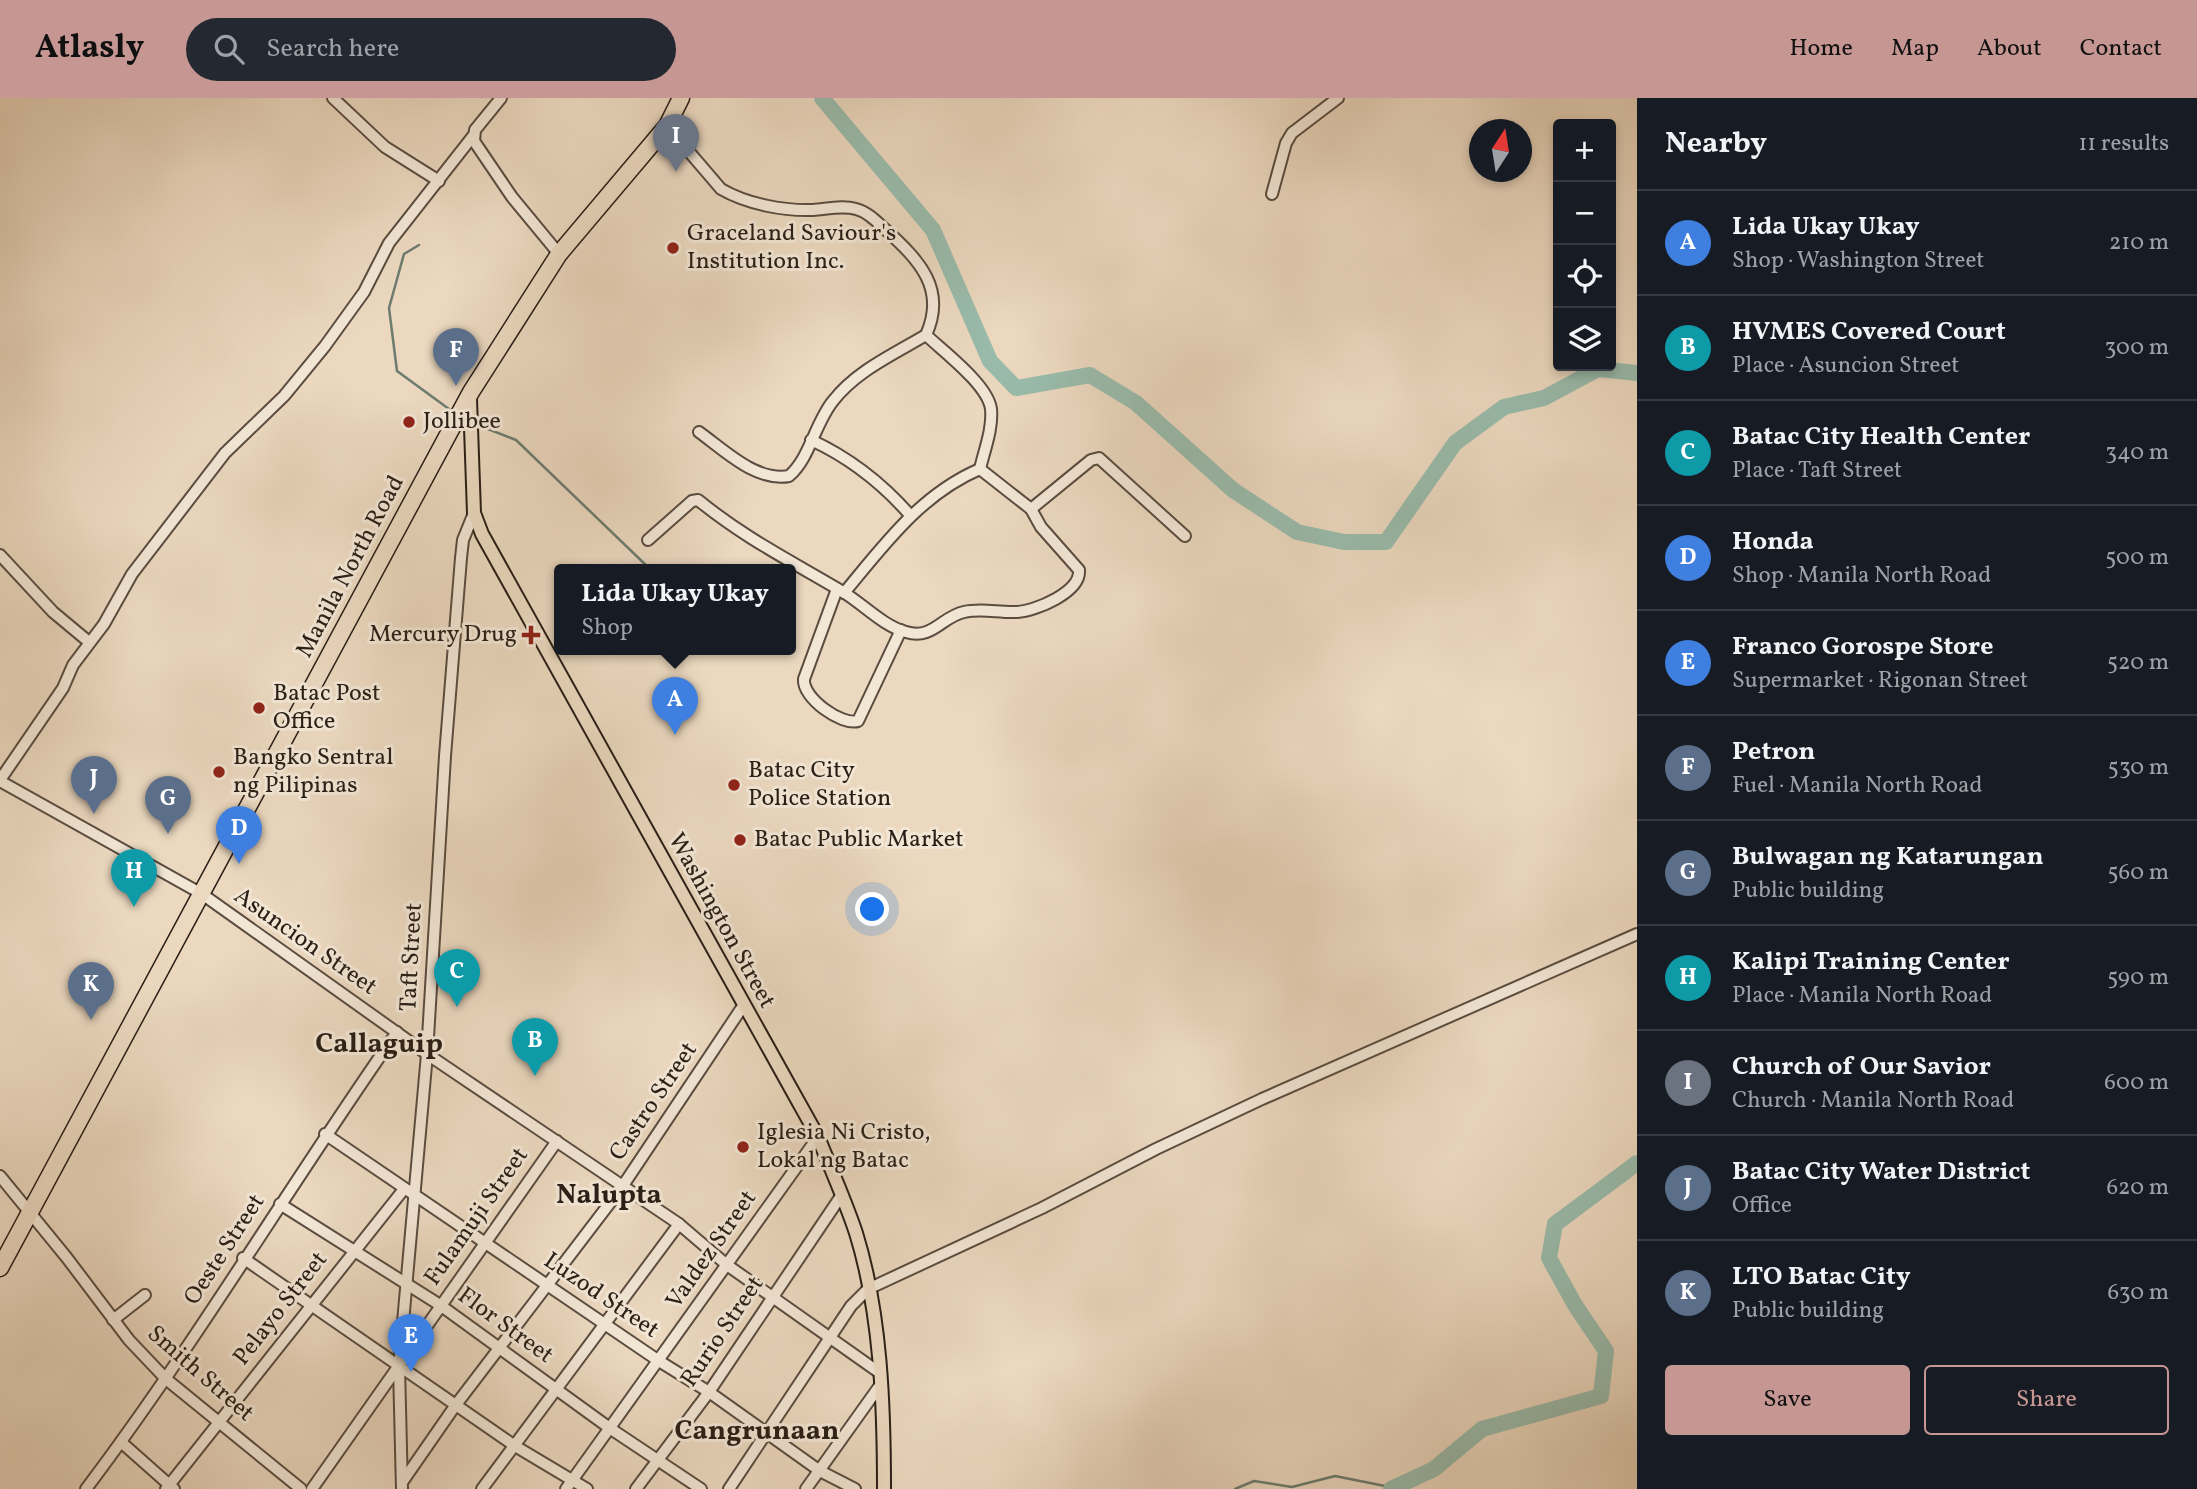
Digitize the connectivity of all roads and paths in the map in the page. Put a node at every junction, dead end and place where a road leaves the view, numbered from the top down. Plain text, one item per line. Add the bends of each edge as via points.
1 (333, 98) edge
2 (502, 98) edge
3 (681, 98) edge
4 (1338, 98) edge
5 (667, 126) junction
6 (473, 136) junction
7 (439, 181) junction
8 (1272, 194) dead end
9 (559, 254) junction
10 (926, 335) junction
11 (471, 392) junction
12 (699, 432) dead end
13 (811, 440) junction
14 (980, 470) junction
15 (1031, 509) junction
16 (474, 513) junction
17 (910, 515) junction
18 (1185, 536) dead end
19 (648, 540) dead end
20 (0, 555) edge
21 (793, 564) edge
22 (796, 565) edge
23 (841, 591) junction
24 (901, 631) junction
25 (89, 642) junction
26 (0, 780) edge
27 (202, 894) junction
28 (1637, 934) edge
29 (743, 1006) junction
30 (397, 1032) junction
31 (427, 1054) junction
32 (325, 1134) junction
33 (818, 1137) junction
34 (557, 1141) junction
35 (0, 1176) edge
36 (622, 1187) junction
37 (409, 1193) junction
38 (841, 1196) junction
39 (280, 1204) junction
40 (29, 1215) junction
41 (679, 1224) junction
42 (483, 1242) junction
43 (354, 1250) junction
44 (243, 1258) junction
45 (727, 1265) junction
46 (0, 1268) edge
47 (408, 1285) junction
48 (547, 1286) junction
49 (868, 1289) junction
50 (145, 1295) dead end
51 (772, 1298) junction
52 (440, 1305) junction
53 (311, 1307) junction
54 (113, 1320) junction
55 (605, 1324) junction
56 (830, 1339) junction
57 (498, 1349) junction
58 (659, 1361) junction
59 (399, 1367) junction
60 (881, 1378) junction
61 (166, 1379) junction
62 (558, 1390) junction
63 (709, 1392) junction
64 (455, 1406) junction
65 (219, 1421) junction
66 (611, 1429) junction
67 (768, 1432) junction
68 (121, 1443) junction
69 (514, 1446) junction
70 (658, 1461) junction
71 (820, 1471) junction
72 (569, 1485) edge
73 (400, 1487) edge
74 (170, 1488) edge
75 (86, 1489) edge
76 (302, 1489) edge
77 (312, 1489) edge
78 (482, 1489) edge
79 (587, 1489) edge
80 (636, 1489) edge
81 (701, 1489) edge
82 (729, 1489) edge
83 (806, 1489) edge
84 (855, 1489) edge
85 (884, 1489) edge

1 - 7 street via 385,147
2 - 6 street
3 - 5 highway, Manila North Road
4 - 8 street via 1292,133
5 - 9 highway, Manila North Road
5 - 10 street via 713,181 732,195 750,203 809,210 852,208 869,216 905,247 924,272 935,307
6 - 7 street
6 - 9 street via 512,197
7 - 25 street via 389,243 364,292 325,346 184,504 132,573
9 - 11 highway, Manila North Road
10 - 13 street via 856,378 833,400
10 - 14 street via 986,393 991,424
11 - 16 main road, Washington Street via 468,419
11 - 27 highway, Manila North Road
12 - 13 street via 752,469 776,477 789,477 795,471
13 - 17 street via 854,462
14 - 15 street
14 - 17 street via 955,480
15 - 18 street via 1099,458
15 - 24 street via 1079,570 1074,585 1021,612 961,612 926,634
16 - 29 main road, Washington Street via 492,554 610,758
16 - 31 street, Taft Street via 462,549
17 - 23 street
19 - 21 street via 698,500 737,532
20 - 25 street via 53,612
22 - 23 street
23 - 24 street
23 - 24 street via 804,679 810,699 848,722 858,721
25 - 26 street
26 - 27 street, Asuncion Street
27 - 30 street, Asuncion Street
27 - 40 highway, Manila North Road
28 - 49 street via 1262,1099 1042,1209
29 - 33 main road, Washington Street
29 - 36 street, Castro Street
30 - 31 street, Asuncion Street
30 - 32 street, Oeste Street
31 - 34 street, Asuncion Street
31 - 37 street, Taft Street
32 - 37 street, Luzod Street
32 - 39 street, Oeste Street
33 - 38 main road, Washington Street
33 - 45 street, Valdez Street
34 - 36 street, Asuncion Street
34 - 42 street, Fulamuji Street
35 - 40 street, Smith Street
36 - 41 street, Asuncion Street
36 - 48 street, Castro Street
37 - 42 street, Luzod Street
37 - 43 street, Pelayo Street
37 - 47 street, Taft Street
38 - 49 main road, Washington Street via 856,1234
38 - 51 street, Rurio Street
39 - 43 street, Flor Street
39 - 44 street, Oeste Street
40 - 46 highway, Manila North Road
40 - 54 street, Smith Street
41 - 45 street, Asuncion Street
41 - 55 street
42 - 48 street, Luzod Street
42 - 52 street, Fulamuji Street
43 - 47 street, Flor Street
43 - 53 street, Pelayo Street
44 - 53 street
44 - 61 street, Oeste Street
45 - 51 street, Asuncion Street
45 - 58 street, Valdez Street
47 - 52 street, Flor Street
47 - 59 street, Taft Street
48 - 55 street, Luzod Street
48 - 57 street, Castro Street
49 - 56 street
49 - 60 main road, Washington Street
50 - 54 street
51 - 56 street, Asuncion Street
51 - 63 street, Rurio Street
52 - 57 street, Flor Street
52 - 59 street, Fulamuji Street
53 - 59 street
53 - 65 street, Pelayo Street
54 - 61 street, Smith Street
55 - 58 street, Luzod Street
55 - 62 street
56 - 60 street, Asuncion Street
56 - 67 street
57 - 62 street, Flor Street
57 - 64 street, Castro Street
58 - 63 street, Luzod Street
58 - 66 street, Valdez Street
59 - 64 street
59 - 73 street, Taft Street
59 - 77 street, Fulamuji Street
60 - 71 street
60 - 85 main road, Washington Street
61 - 65 street, Smith Street
61 - 68 street, Oeste Street
62 - 66 street, Flor Street
62 - 69 street
63 - 67 street, Luzod Street
63 - 70 street, Rurio Street
64 - 69 street
64 - 73 street, Castro Street
65 - 74 street, Pelayo Street
65 - 76 street, Smith Street
66 - 70 street, Flor Street
66 - 72 street, Valdez Street
67 - 71 street, Luzod Street
67 - 82 street
68 - 74 street
68 - 75 street, Oeste Street
69 - 72 street
69 - 78 street
70 - 80 street, Rurio Street
70 - 81 street, Flor Street
71 - 83 street
71 - 84 street, Luzod Street
72 - 79 street

